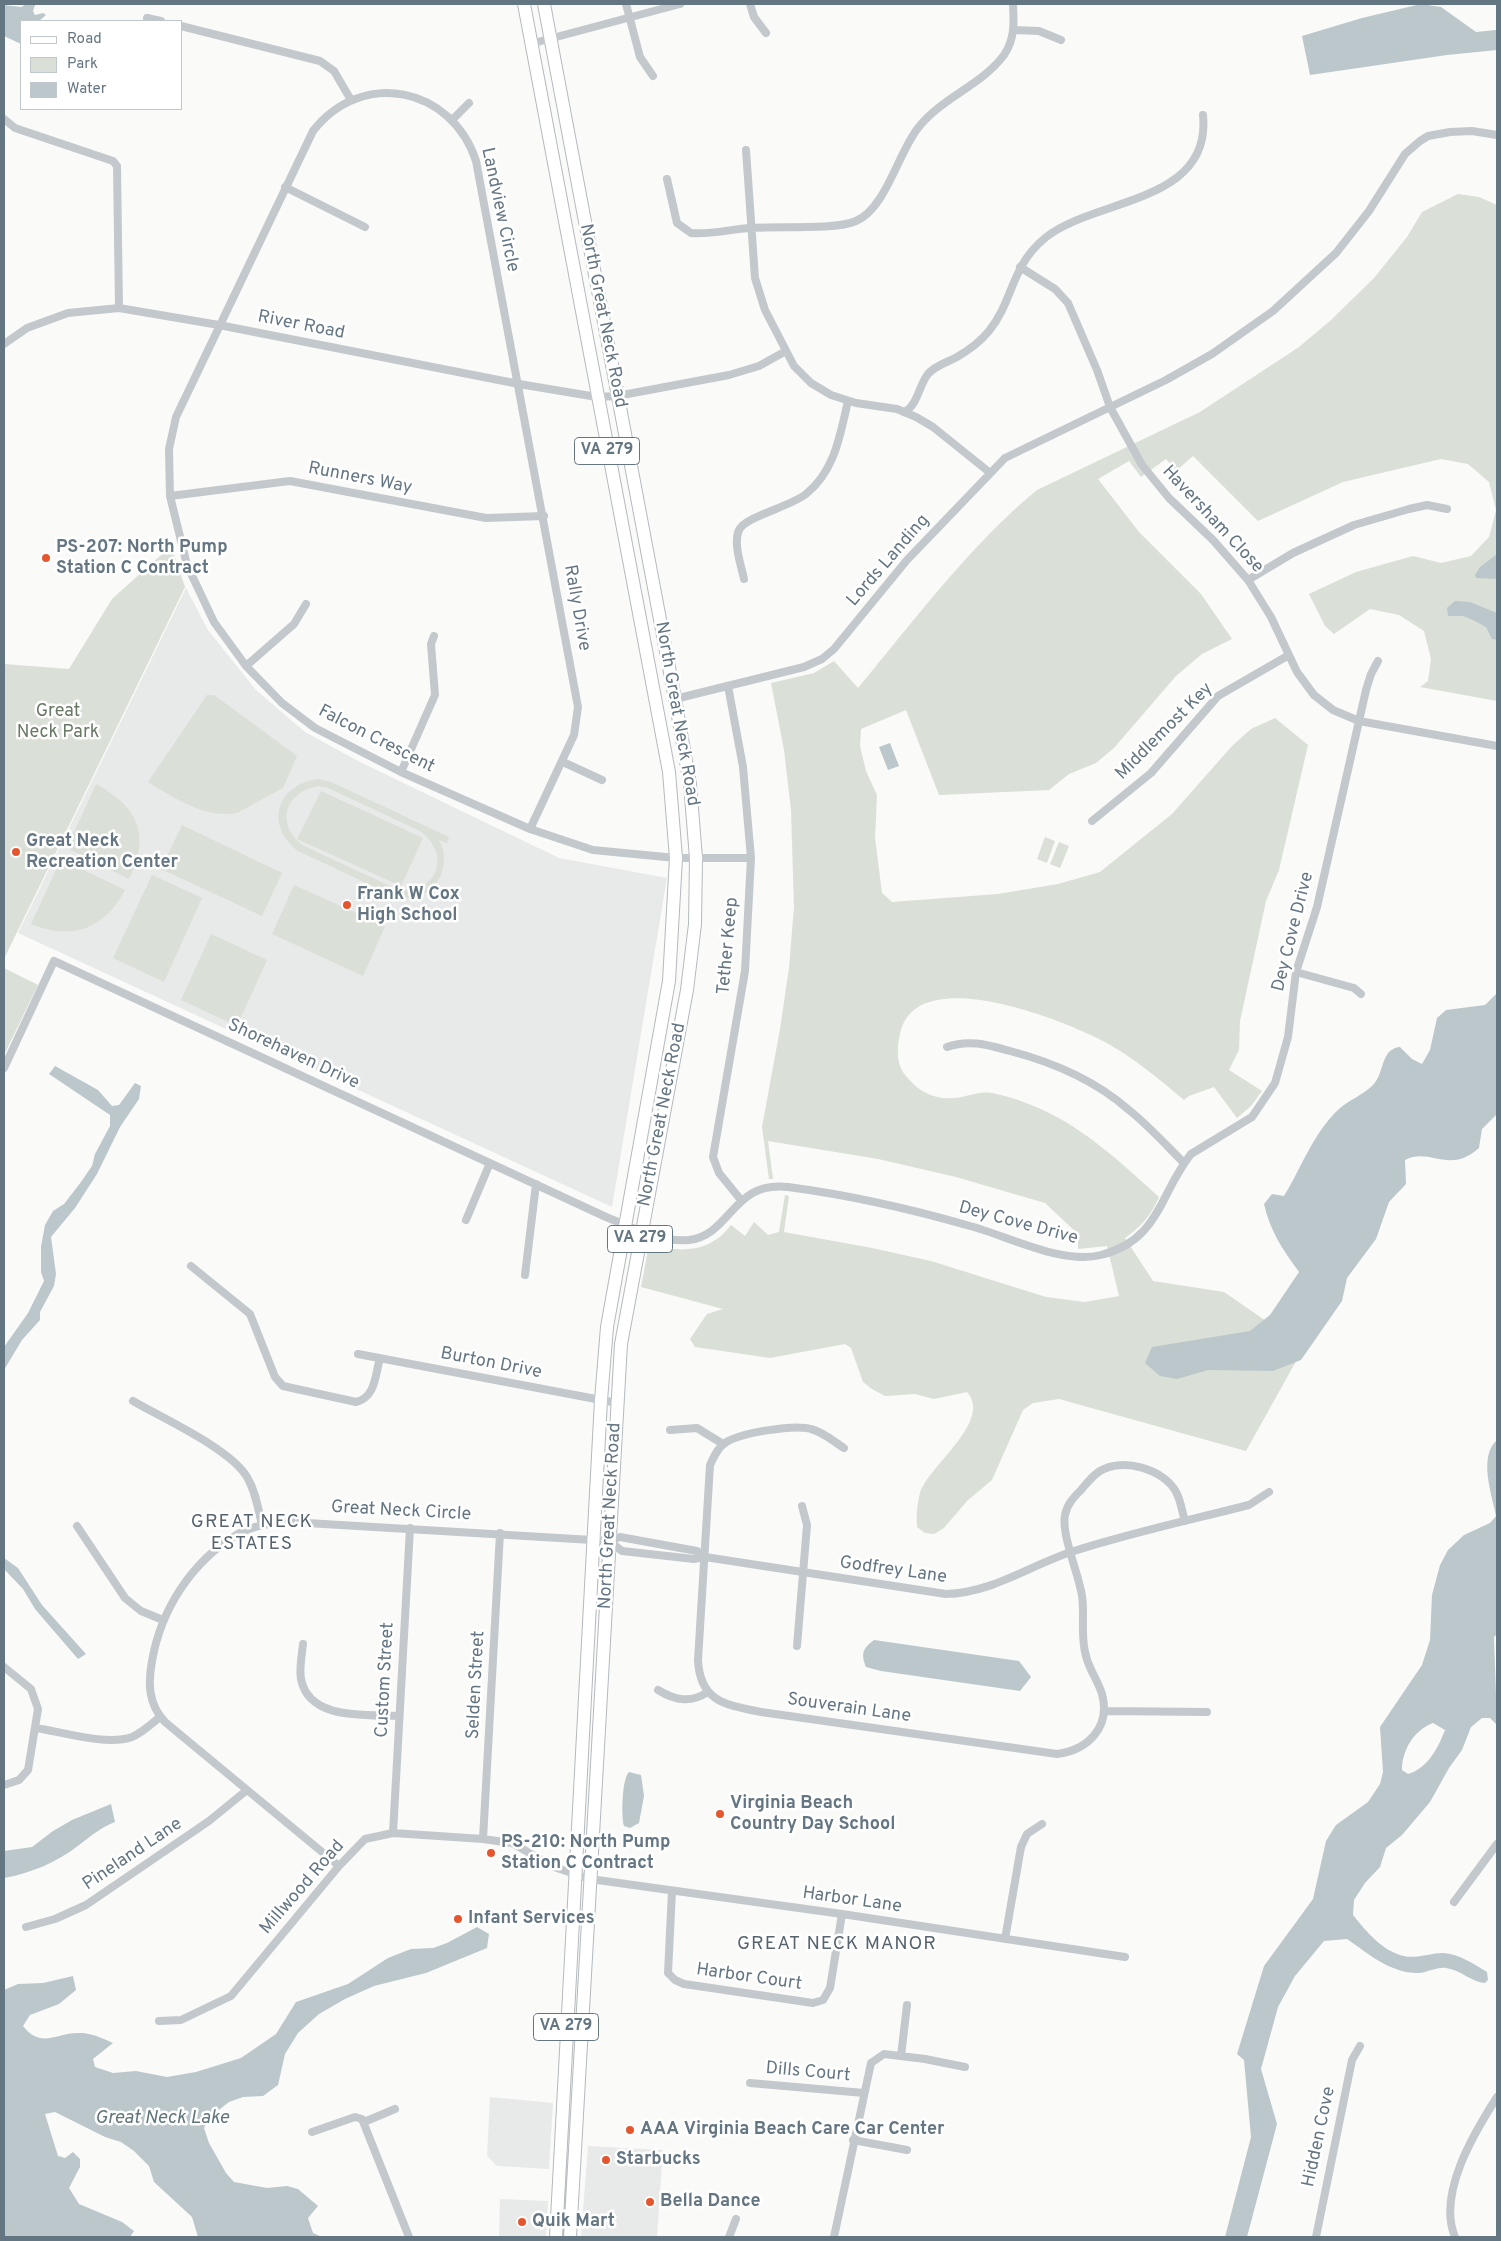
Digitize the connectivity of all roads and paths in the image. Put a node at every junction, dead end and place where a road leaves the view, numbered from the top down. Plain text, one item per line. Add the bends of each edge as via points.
1 (524, 4) edge
2 (544, 4) edge
3 (626, 4) edge
4 (680, 4) edge
5 (750, 4) edge
6 (1013, 4) edge
7 (146, 18) dead end
8 (629, 18) junction
9 (156, 20) edge
10 (182, 26) edge
11 (1014, 30) junction
12 (766, 33) dead end
13 (550, 39) junction
14 (1061, 40) dead end
15 (530, 44) junction
16 (653, 76) dead end
17 (351, 100) junction
18 (469, 103) dead end
19 (1203, 115) dead end
20 (4, 119) edge
21 (452, 120) junction
22 (1497, 135) edge
23 (746, 150) dead end
24 (667, 179) dead end
25 (285, 187) junction
26 (366, 227) dead end
27 (750, 228) junction
28 (1020, 267) junction
29 (119, 308) junction
30 (218, 325) junction
31 (4, 344) edge
32 (786, 351) junction
33 (519, 384) junction
34 (618, 396) junction
35 (597, 397) junction
36 (848, 401) junction
37 (1110, 407) junction
38 (904, 412) junction
39 (990, 472) junction
40 (170, 496) junction
41 (1448, 509) dead end
42 (544, 516) junction
43 (744, 579) dead end
44 (1248, 580) junction
45 (306, 604) dead end
46 (434, 636) dead end
47 (1289, 655) junction
48 (1378, 661) dead end
49 (246, 666) junction
50 (728, 686) junction
51 (675, 699) junction
52 (1359, 721) junction
53 (1497, 746) edge
54 (563, 762) junction
55 (401, 772) junction
56 (602, 780) dead end
57 (1092, 821) dead end
58 (530, 830) junction
59 (676, 858) junction
60 (696, 858) junction
61 (751, 858) junction
62 (1296, 972) junction
63 (1361, 994) dead end
64 (947, 1047) dead end
65 (4, 1068) edge
66 (490, 1163) junction
67 (1184, 1163) junction
68 (536, 1184) junction
69 (740, 1200) junction
70 (466, 1220) dead end
71 (626, 1225) junction
72 (641, 1231) junction
73 (191, 1266) dead end
74 (525, 1275) dead end
75 (358, 1354) dead end
76 (380, 1358) junction
77 (601, 1400) junction
78 (133, 1401) dead end
79 (617, 1403) junction
80 (670, 1430) dead end
81 (723, 1444) junction
82 (844, 1448) dead end
83 (1270, 1492) dead end
84 (802, 1506) dead end
85 (1185, 1521) junction
86 (262, 1525) junction
87 (77, 1526) dead end
88 (410, 1528) junction
89 (500, 1533) junction
90 (594, 1540) junction
91 (609, 1540) junction
92 (1071, 1552) junction
93 (705, 1557) junction
94 (803, 1574) junction
95 (163, 1620) junction
96 (303, 1644) dead end
97 (797, 1646) dead end
98 (4, 1667) edge
99 (658, 1690) dead end
100 (708, 1692) junction
101 (1104, 1711) junction
102 (1207, 1712) dead end
103 (399, 1716) junction
104 (160, 1717) junction
105 (36, 1728) junction
106 (4, 1785) edge
107 (247, 1790) junction
108 (1042, 1824) dead end
109 (393, 1833) junction
110 (483, 1839) junction
111 (1497, 1844) edge
112 (339, 1866) junction
113 (575, 1874) junction
114 (590, 1879) junction
115 (672, 1891) junction
116 (1454, 1902) dead end
117 (842, 1914) junction
118 (26, 1927) dead end
119 (1005, 1939) junction
120 (1126, 1957) dead end
121 (908, 2005) dead end
122 (159, 2021) dead end
123 (1360, 2046) dead end
124 (901, 2056) junction
125 (965, 2067) dead end
126 (750, 2083) dead end
127 (864, 2093) junction
128 (1497, 2097) edge
129 (395, 2109) dead end
130 (364, 2122) junction
131 (312, 2132) dead end
132 (853, 2140) junction
133 (907, 2150) dead end
134 (736, 2219) dead end
135 (409, 2237) edge
136 (556, 2237) edge
137 (570, 2237) edge
138 (728, 2237) edge
139 (834, 2237) edge
140 (1316, 2237) edge
141 (1455, 2237) edge

1 - 15 main road, North Great Neck Road / VA 279
2 - 13 main road, North Great Neck Road / VA 279
3 - 8 street
4 - 8 street
5 - 12 street via 754,17
6 - 11 street
7 - 9 street
8 - 13 street
8 - 16 street via 640,57
10 - 17 street via 320,61 334,71
11 - 14 street via 1039,31
11 - 27 street via 1009,46 998,61 918,127 875,206 864,217 841,225
13 - 15 street
13 - 34 main road, North Great Neck Road / VA 279
15 - 35 main road, North Great Neck Road / VA 279
17 - 21 street, Landview Circle via 373,94 401,94 426,101
17 - 25 street, Landview Circle via 328,114 313,131
18 - 21 street
19 - 28 street via 1203,134 1198,152 1170,183 1055,231 1036,246
20 - 29 street via 15,128 113,161 117,166
21 - 33 street, Landview Circle via 467,139 476,161
22 - 37 street via 1450,132 1420,141 1405,154 1351,236 1297,291 1212,354
23 - 27 street
24 - 27 street via 676,217 686,231 698,234
25 - 26 street
25 - 30 street, Landview Circle
27 - 32 street via 759,294
28 - 37 street, Haversham Close via 1055,289 1068,303 1098,370
28 - 38 street via 1000,315 988,332 968,350 933,369
29 - 30 street, River Road
29 - 31 street, River Road via 68,313 27,328
30 - 33 street, River Road
30 - 40 street, Falcon Crescent via 176,417 169,449
32 - 34 street, River Road via 745,371
32 - 36 street via 794,366 810,383
33 - 35 street, River Road
33 - 42 street, Rally Drive
34 - 35 street, River Road
34 - 51 main road, North Great Neck Road / VA 279
35 - 59 main road, North Great Neck Road / VA 279 via 669,772
36 - 38 street
36 - 43 street via 836,450 817,483 798,500 750,518 739,530 737,539
37 - 39 street, Lords Landing via 1016,451
37 - 44 street, Haversham Close via 1133,451 1154,481
38 - 39 street via 928,424
39 - 50 street, Lords Landing via 908,560 827,656 804,668
40 - 42 street, Runners Way via 290,481 486,518
40 - 49 street, Falcon Crescent via 187,565 214,622
41 - 44 street via 1428,505 1354,525 1293,553
42 - 54 street, Rally Drive via 578,707 574,735
44 - 47 street, Haversham Close
45 - 49 street via 294,624
46 - 55 street via 431,644 435,695
47 - 52 street, Haversham Close via 1314,695 1333,710
47 - 57 street, Middlemost Key via 1218,696 1152,773
48 - 52 street, Dey Cove Drive via 1371,674
49 - 55 street, Falcon Crescent via 282,703 315,728
50 - 51 street, Lords Landing
50 - 61 street, Tether Keep via 743,767
51 - 60 main road, North Great Neck Road / VA 279 via 690,784
52 - 53 street, Haversham Close
52 - 62 street, Dey Cove Drive via 1317,908
54 - 56 street
54 - 58 street, Rally Drive
55 - 58 street, Falcon Crescent
58 - 59 street, Falcon Crescent via 593,850
59 - 60 street, Falcon Crescent
59 - 71 main road, North Great Neck Road / VA 279 via 668,980
60 - 61 street, Falcon Crescent
60 - 72 main road, North Great Neck Road / VA 279 via 695,924 687,990
61 - 69 street, Tether Keep via 745,971 713,1148 719,1173
62 - 63 street via 1354,988
62 - 67 street, Dey Cove Drive via 1288,1037 1276,1083 1252,1117 1201,1147
64 - 67 street via 961,1042 983,1044 1039,1059 1079,1076 1128,1108
65 - 66 street, Shorehaven Drive via 54,961
66 - 68 street, Shorehaven Drive
66 - 70 street
67 - 69 street, Dey Cove Drive via 1158,1214 1138,1238 1119,1249 1091,1257 1068,1256 961,1223 788,1187 767,1188
68 - 71 street, Shorehaven Drive
68 - 74 street
69 - 72 street, Dey Cove Drive via 711,1232 696,1238 680,1240
71 - 72 street, Dey Cove Drive
71 - 77 main road, North Great Neck Road / VA 279 via 607,1328
72 - 79 main road, North Great Neck Road / VA 279 via 621,1344
73 - 76 street via 250,1314 275,1377 283,1386 361,1401 372,1391
75 - 76 street, Burton Drive
76 - 77 street, Burton Drive
77 - 79 street, Burton Drive
77 - 90 main road, North Great Neck Road / VA 279
78 - 86 street via 233,1461 252,1486
79 - 91 main road, North Great Neck Road / VA 279
80 - 81 street via 697,1428
81 - 82 street via 742,1435 797,1428 821,1432
81 - 93 street via 710,1466
83 - 85 street, Godfrey Lane via 1248,1506
84 - 94 street via 807,1525
85 - 92 street, Godfrey Lane
85 - 92 street via 1177,1493 1158,1474 1113,1465 1093,1476 1066,1510 1064,1524
86 - 88 street, Great Neck Circle via 290,1522
86 - 95 street, Great Neck Circle via 239,1533 200,1564
87 - 95 street via 125,1598 141,1611
88 - 89 street, Great Neck Circle
88 - 103 street, Custom Street
89 - 90 street, Great Neck Circle
89 - 110 street, Selden Street
90 - 91 street, Godfrey Lane
90 - 113 main road, North Great Neck Road / VA 279
91 - 93 street, Godfrey Lane via 622,1550 694,1559
91 - 93 street, Godfrey Lane via 620,1536 647,1540 697,1551
91 - 114 main road, North Great Neck Road / VA 279
92 - 94 street, Godfrey Lane via 964,1594
92 - 101 street via 1082,1595 1085,1654 1102,1693
93 - 94 street, Godfrey Lane
93 - 100 street via 698,1660 700,1677
94 - 97 street
95 - 104 street, Great Neck Circle via 149,1683 152,1701
96 - 103 street via 301,1680 308,1695 319,1706 337,1712
98 - 105 street via 35,1695 38,1709
99 - 100 street via 689,1700
100 - 101 street, Souverain Lane via 718,1702 761,1712 1057,1754 1070,1752 1090,1742 1101,1726
101 - 102 street
103 - 109 street, Custom Street
104 - 105 street via 139,1733 121,1739
104 - 107 street, Great Neck Circle
105 - 106 street via 28,1770 19,1780
107 - 112 street, Great Neck Circle
107 - 118 street, Pineland Lane via 209,1821 86,1905
108 - 119 street via 1027,1834 1021,1847
109 - 110 street, Millwood Road
109 - 112 street, Millwood Road via 365,1839
110 - 113 street, Millwood Road via 512,1843 554,1867
111 - 116 street
112 - 122 street, Millwood Road via 231,1996 181,2020
113 - 114 street, Harbor Lane
113 - 136 main road, North Great Neck Road / VA 279
114 - 115 street, Harbor Lane
114 - 137 main road, North Great Neck Road / VA 279
115 - 117 street, Harbor Lane
115 - 117 street, Harbor Court via 668,1972 684,1984 745,1994 813,2003 823,2000 832,1983
117 - 119 street, Harbor Lane
119 - 120 street, Harbor Lane
121 - 124 street
123 - 140 street, Hidden Cove via 1352,2060
124 - 125 street
124 - 127 street via 884,2054 870,2063
126 - 127 street, Dills Court
127 - 132 street
128 - 141 street via 1453,2186 1450,2211
129 - 130 street
130 - 131 street via 355,2117
130 - 135 street
132 - 133 street
132 - 139 street
134 - 138 street

